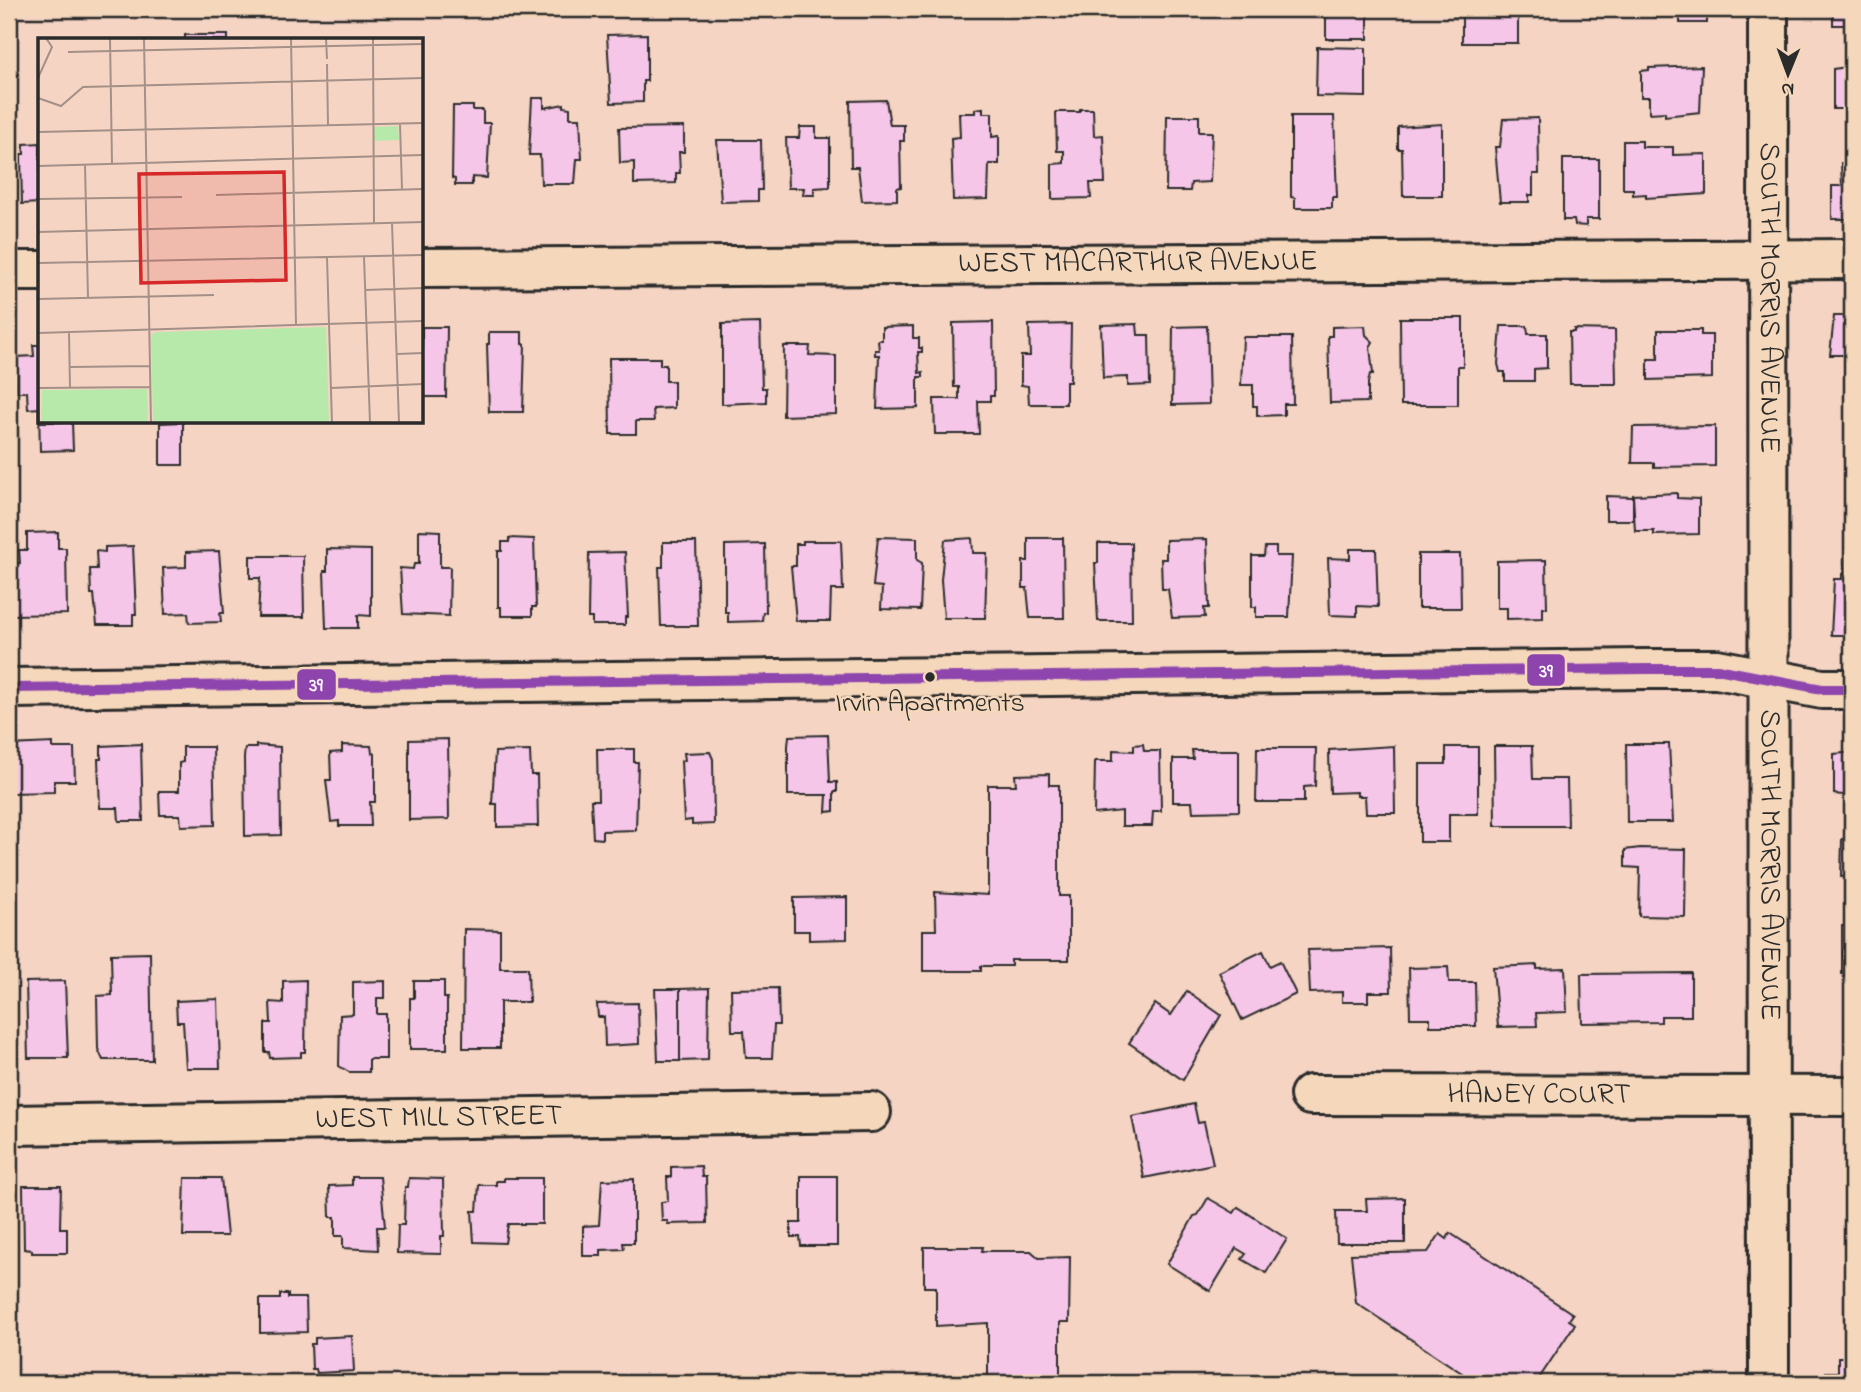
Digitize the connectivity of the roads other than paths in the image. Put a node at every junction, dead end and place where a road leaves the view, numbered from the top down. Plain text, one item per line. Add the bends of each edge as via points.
1 (1768, 9) edge
2 (1768, 259) junction
3 (1852, 259) edge
4 (424, 268) edge
5 (9, 271) edge
6 (38, 271) edge
7 (1769, 678) junction
8 (9, 688) edge
9 (1852, 689) edge
10 (1310, 1095) dead end
11 (1769, 1096) junction
12 (1852, 1096) edge
13 (871, 1112) dead end
14 (9, 1125) edge
15 (1769, 1383) edge

1 - 2 main road, SOUTH MORRIS AVENUE
2 - 3 main road, WEST MACARTHUR AVENUE
2 - 4 main road, WEST MACARTHUR AVENUE
2 - 7 main road, SOUTH MORRIS AVENUE
5 - 6 main road
7 - 8 main road via 1717,669 1645,668
7 - 9 main road via 1822,689
7 - 11 main road, SOUTH MORRIS AVENUE
10 - 11 main road, HANEY COURT
11 - 12 main road
11 - 15 main road, SOUTH MORRIS AVENUE
13 - 14 main road, WEST MILL STREET

